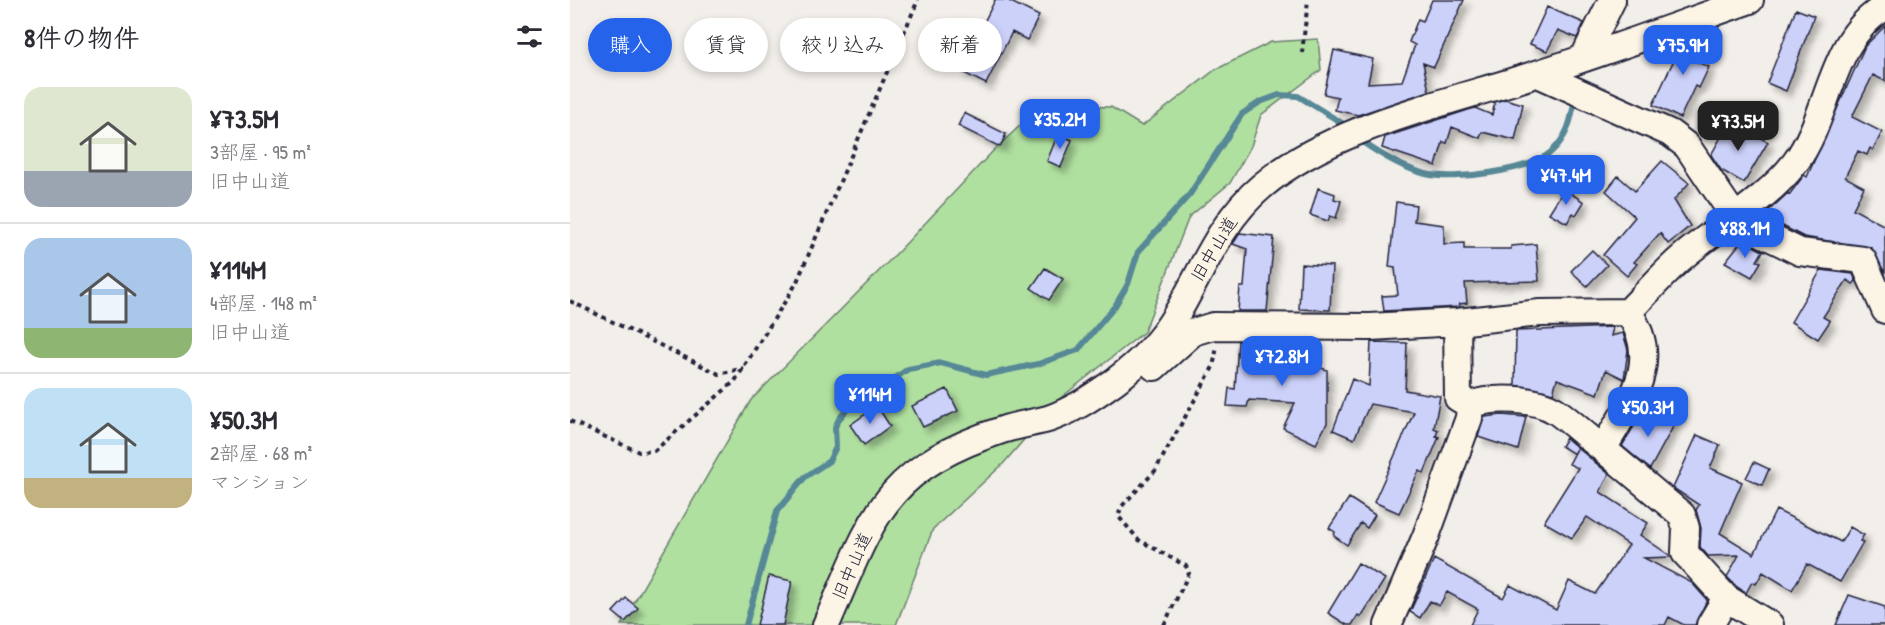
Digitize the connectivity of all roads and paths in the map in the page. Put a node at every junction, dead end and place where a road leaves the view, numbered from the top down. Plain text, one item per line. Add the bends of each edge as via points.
1 (918, 0) edge
2 (1308, 0) edge
3 (1612, 0) edge
4 (1750, 0) edge
5 (1885, 8) edge
6 (1302, 53) dead end
7 (1584, 57) junction
8 (1538, 74) junction
9 (1734, 216) junction
10 (570, 301) edge
11 (1885, 310) edge
12 (1628, 312) junction
13 (1457, 322) junction
14 (1222, 326) junction
15 (745, 368) junction
16 (1090, 398) junction
17 (1470, 405) junction
18 (570, 421) edge
19 (1603, 449) junction
20 (1726, 598) junction
21 (1397, 622) edge
22 (826, 625) edge
23 (1164, 625) edge
24 (1710, 625) edge
25 (1770, 625) edge

1 - 15 path via 796,284 752,350
2 - 6 path
3 - 7 street
4 - 7 street, 旧中山道
5 - 9 street via 1863,24 1850,41 1809,142 1794,164
7 - 8 street, 旧中山道
8 - 9 street via 1670,133 1687,146
8 - 16 street, 旧中山道 via 1374,126 1288,166 1249,197 1226,224 1163,335 1125,373
9 - 11 street via 1800,252 1863,260
9 - 12 street via 1679,261
10 - 15 path via 719,374
12 - 13 street via 1540,313
12 - 19 street via 1645,347 1645,365
13 - 14 street via 1370,327
13 - 17 street via 1458,398
14 - 16 street via 1202,328 1183,340 1113,405 1104,407
14 - 23 path via 1213,367 1155,471 1122,506 1118,516 1139,540 1186,566 1189,573
15 - 18 path via 717,398 654,451 639,452
16 - 22 street, 旧中山道 via 1049,419 1006,429 946,452 901,483 876,515
17 - 19 street via 1483,399 1510,398 1554,409
17 - 21 street via 1458,451
19 - 20 street via 1682,516 1686,528 1685,553
20 - 24 street
20 - 25 street

